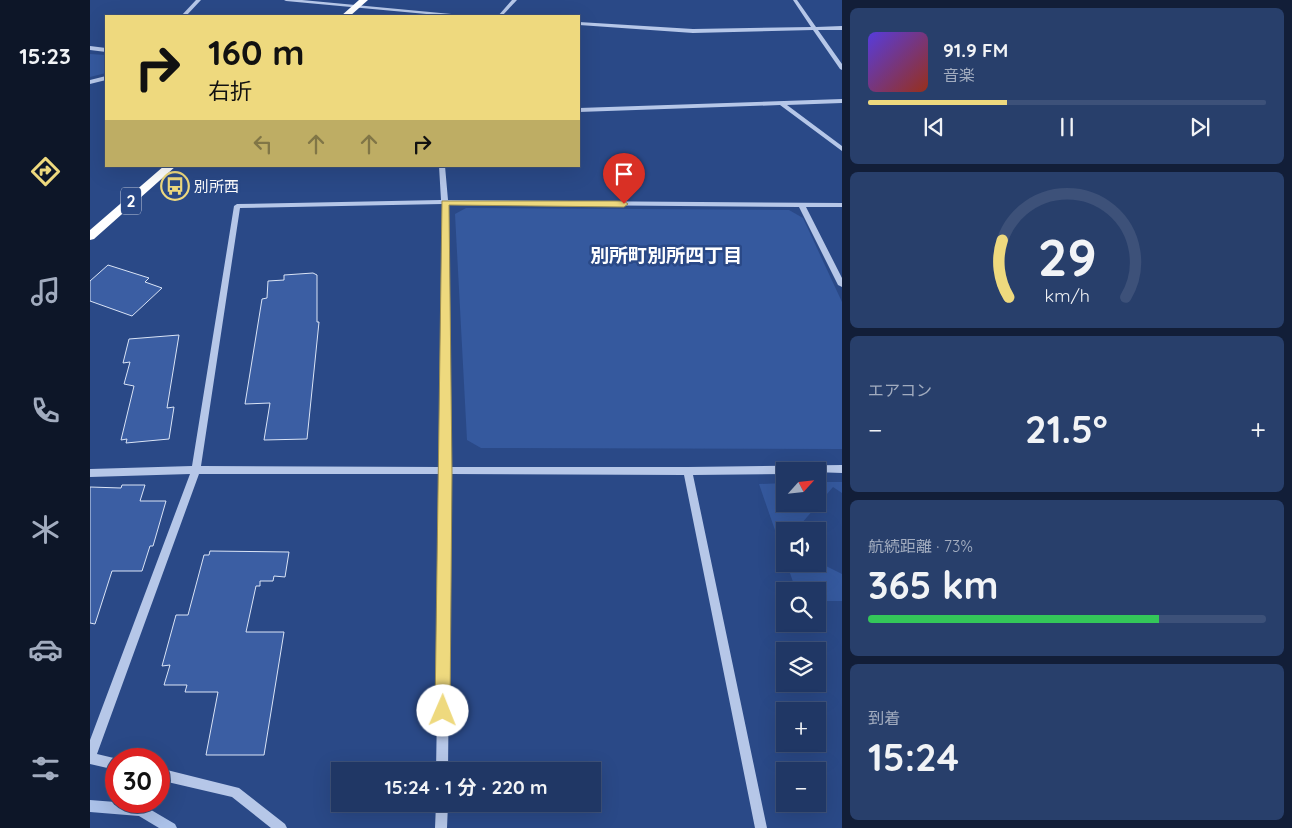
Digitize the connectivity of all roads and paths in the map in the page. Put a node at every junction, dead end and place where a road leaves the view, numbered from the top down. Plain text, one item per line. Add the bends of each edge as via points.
1 (199, 0) edge
2 (286, 0) edge
3 (364, 0) edge
4 (515, 0) edge
5 (795, 0) edge
6 (357, 6) junction
7 (184, 15) edge
8 (346, 15) edge
9 (452, 15) edge
10 (501, 15) edge
11 (580, 24) edge
12 (842, 28) edge
13 (815, 29) junction
14 (90, 48) edge
15 (105, 50) edge
16 (842, 68) edge
17 (105, 78) edge
18 (90, 82) edge
19 (842, 101) edge
20 (781, 103) junction
21 (580, 110) edge
22 (842, 149) edge
23 (170, 167) edge
24 (442, 167) edge
25 (445, 202) junction
26 (842, 205) edge
27 (802, 206) junction
28 (90, 236) edge
29 (842, 286) edge
30 (842, 469) edge
31 (196, 470) junction
32 (688, 471) junction
33 (446, 472) junction
34 (90, 473) edge
35 (90, 757) edge
36 (105, 761) edge
37 (442, 762) edge
38 (170, 777) edge
39 (442, 812) edge
40 (281, 828) edge
41 (441, 828) edge
42 (760, 828) edge

1 - 7 street
2 - 6 street
3 - 6 highway
4 - 10 street
5 - 13 street
6 - 8 highway
6 - 9 street
11 - 13 street via 693,31
12 - 13 street
13 - 16 street
14 - 15 street
17 - 18 street
19 - 20 street
20 - 21 street
20 - 22 street
23 - 28 highway, 2
24 - 25 street
25 - 27 street
25 - 31 street via 237,206
25 - 33 street
26 - 27 street
27 - 29 street
30 - 32 street
31 - 33 street
31 - 34 street
31 - 35 street
32 - 33 street
32 - 42 street
33 - 37 street
35 - 36 street
38 - 40 street via 235,792
39 - 41 street

